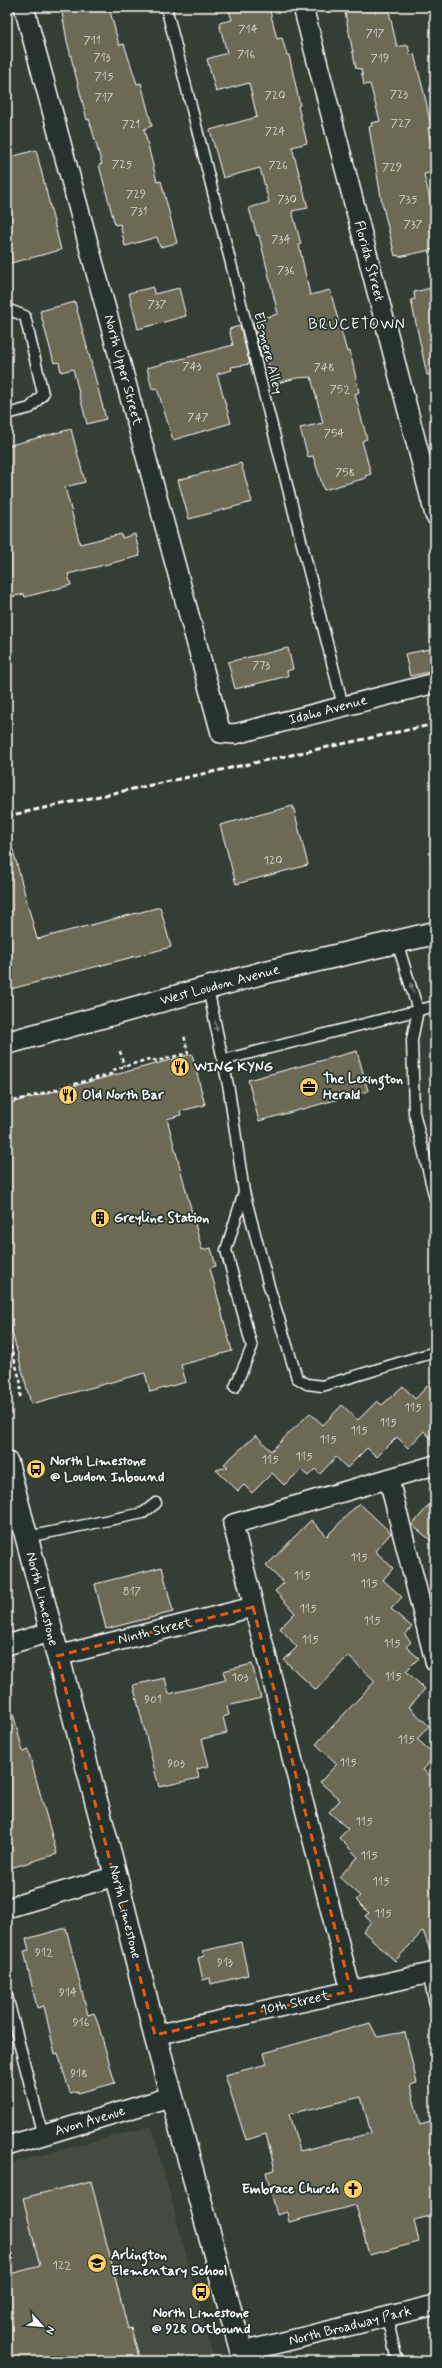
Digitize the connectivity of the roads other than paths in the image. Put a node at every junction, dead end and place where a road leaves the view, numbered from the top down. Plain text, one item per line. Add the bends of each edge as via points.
1 (24, 7) edge
2 (166, 7) edge
3 (303, 7) edge
4 (7, 312) edge
5 (7, 414) edge
6 (435, 515) edge
7 (435, 682) edge
8 (343, 706) junction
9 (221, 733) joint
10 (435, 933) edge
11 (397, 942) junction
12 (208, 988) junction
13 (435, 1006) edge
14 (418, 1010) junction
15 (7, 1043) edge
16 (223, 1060) junction
17 (244, 1192) junction
18 (435, 1199) edge
19 (435, 1352) edge
20 (236, 1387) dead end
21 (7, 1463) edge
22 (435, 1464) edge
23 (389, 1480) junction
24 (156, 1503) dead end
25 (27, 1538) junction
26 (253, 1607) junction
27 (50, 1632) junction
28 (7, 1645) edge
29 (56, 1656) junction
30 (435, 1661) edge
31 (116, 1876) junction
32 (7, 1908) edge
33 (431, 1973) edge
34 (351, 1990) junction
35 (7, 1996) edge
36 (435, 2004) edge
37 (155, 2035) junction
38 (173, 2096) junction
39 (43, 2136) junction
40 (7, 2146) edge
41 (435, 2306) edge
42 (387, 2317) junction
43 (243, 2357) edge
44 (397, 2361) edge

1 - 9 street, North Upper Street
2 - 8 lane, Elsmere Alley
3 - 6 street, Florida Street
4 - 5 lane via 12,311 26,316 43,394 30,408
7 - 8 street, Idaho Avenue
8 - 9 street, Idaho Avenue via 235,734
10 - 11 street, West Loudon Avenue
11 - 12 street, West Loudon Avenue
14 -> 11 lane
12 - 15 street, West Loudon Avenue
12 -> 16 lane
13 - 14 lane
14 - 16 lane
14 - 18 lane via 412,1040 414,1112
16 - 17 lane
17 - 19 lane via 297,1378 307,1384 322,1386
17 - 20 lane via 226,1250 252,1347
21 - 25 street, North Limestone
22 - 23 street
23 - 26 street via 232,1524
23 - 30 street
24 - 25 lane via 143,1513
25 - 27 street, North Limestone
26 - 29 street, Ninth Street
26 - 34 street
27 - 28 street
27 - 29 street, North Limestone
29 - 31 street, North Limestone
31 - 32 street
31 - 37 street, North Limestone
33 - 34 street, 10th Street
33 - 36 lane
34 - 37 street, 10th Street
35 - 39 lane
37 - 38 street, North Limestone
38 - 39 street, Avon Avenue
38 - 43 street, North Limestone
39 - 40 street, Avon Avenue
41 - 42 street, North Broadway Park
42 - 43 street, North Broadway Park
42 - 44 lane

